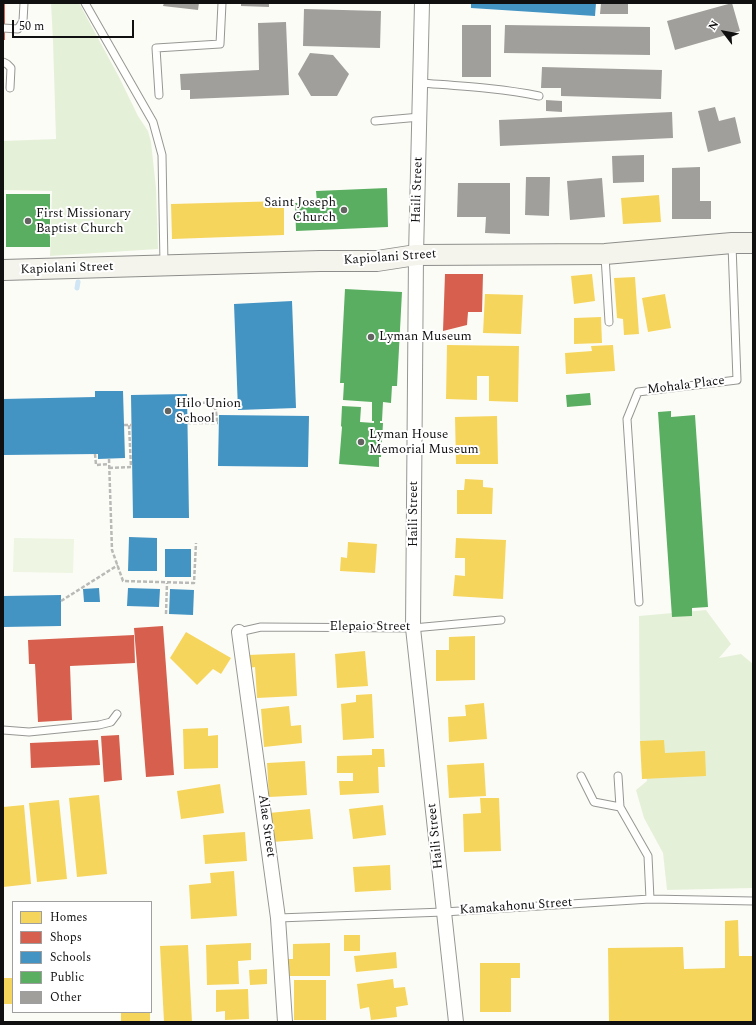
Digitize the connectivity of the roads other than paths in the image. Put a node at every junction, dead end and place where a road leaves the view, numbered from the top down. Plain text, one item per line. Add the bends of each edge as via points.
1 (24, 3) edge
2 (85, 3) edge
3 (222, 3) edge
4 (422, 3) edge
5 (3, 28) edge
6 (3, 62) edge
7 (421, 83) junction
8 (10, 88) dead end
9 (158, 94) dead end
10 (539, 96) dead end
11 (420, 116) junction
12 (375, 121) dead end
13 (753, 242) edge
14 (732, 243) junction
15 (605, 254) junction
16 (416, 255) junction
17 (164, 266) junction
18 (3, 270) edge
19 (609, 322) dead end
20 (639, 602) dead end
21 (502, 620) dead end
22 (413, 628) junction
23 (238, 632) joint
24 (117, 714) dead end
25 (3, 730) edge
26 (581, 776) dead end
27 (618, 776) dead end
28 (620, 807) junction
29 (650, 899) junction
30 (753, 900) edge
31 (444, 912) junction
32 (278, 918) junction
33 (285, 1022) edge
34 (456, 1022) edge

1 - 5 lane via 23,21 18,29
2 - 17 lane via 153,122 162,155
3 - 9 lane via 220,44 156,48
4 - 7 street, Haili Street
6 - 8 lane via 11,68
7 - 10 lane via 496,88
7 - 11 street, Haili Street
11 - 12 lane
11 - 16 street, Haili Street
13 - 14 street, Kapiolani Street
14 - 15 street, Kapiolani Street
14 - 20 lane, Mohala Place via 738,380 638,392 627,418
15 - 16 street, Kapiolani Street
15 - 19 lane
16 - 17 street, Kapiolani Street via 378,261
16 - 22 street, Haili Street
17 - 18 street, Kapiolani Street
21 - 22 lane, Elepaio Street
22 - 23 lane, Elepaio Street via 261,627
22 - 31 street, Haili Street
23 - 32 street, Alae Street
24 - 25 lane via 111,722 100,725 30,732
26 - 28 lane via 594,802
27 - 28 lane
28 - 29 lane via 648,856
29 - 30 lane, Kamakahonu Street
29 - 31 lane, Kamakahonu Street
31 - 32 lane, Kamakahonu Street
31 - 34 street, Haili Street
32 - 33 street, Alae Street

